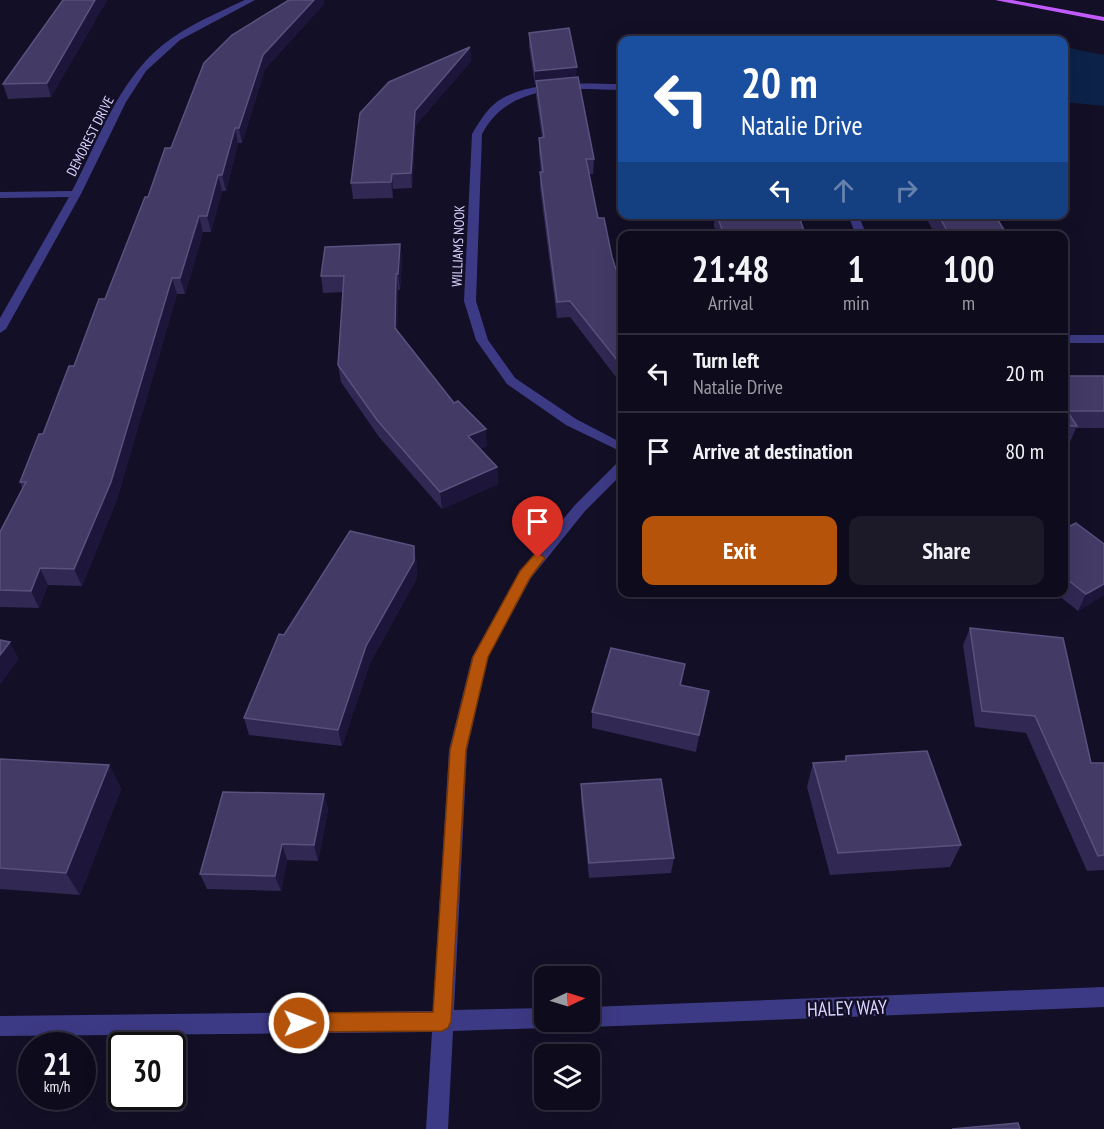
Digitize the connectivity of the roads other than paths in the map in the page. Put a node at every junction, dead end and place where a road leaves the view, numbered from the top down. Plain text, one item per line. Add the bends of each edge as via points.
1 (251, 0) edge
2 (999, 0) edge
3 (1104, 19) edge
4 (618, 87) edge
5 (76, 194) junction
6 (0, 195) edge
7 (0, 329) edge
8 (1068, 339) edge
9 (1104, 339) edge
10 (618, 446) edge
11 (618, 470) edge
12 (1104, 997) edge
13 (600, 1017) edge
14 (534, 1018) edge
15 (442, 1021) junction
16 (0, 1026) edge
17 (437, 1129) edge

1 - 5 street, DEMOREST DRIVE via 196,26 156,55 130,87
2 - 3 main road
4 - 10 street, WILLIAMS NOOK via 539,91 506,100 486,117 477,134 470,301 482,340 511,381 571,422
5 - 6 street
5 - 7 street, DEMOREST DRIVE
8 - 9 street
11 - 15 street via 580,508 525,575 480,657 458,750
12 - 13 street, HALEY WAY
14 - 15 street
15 - 16 street
15 - 17 street

